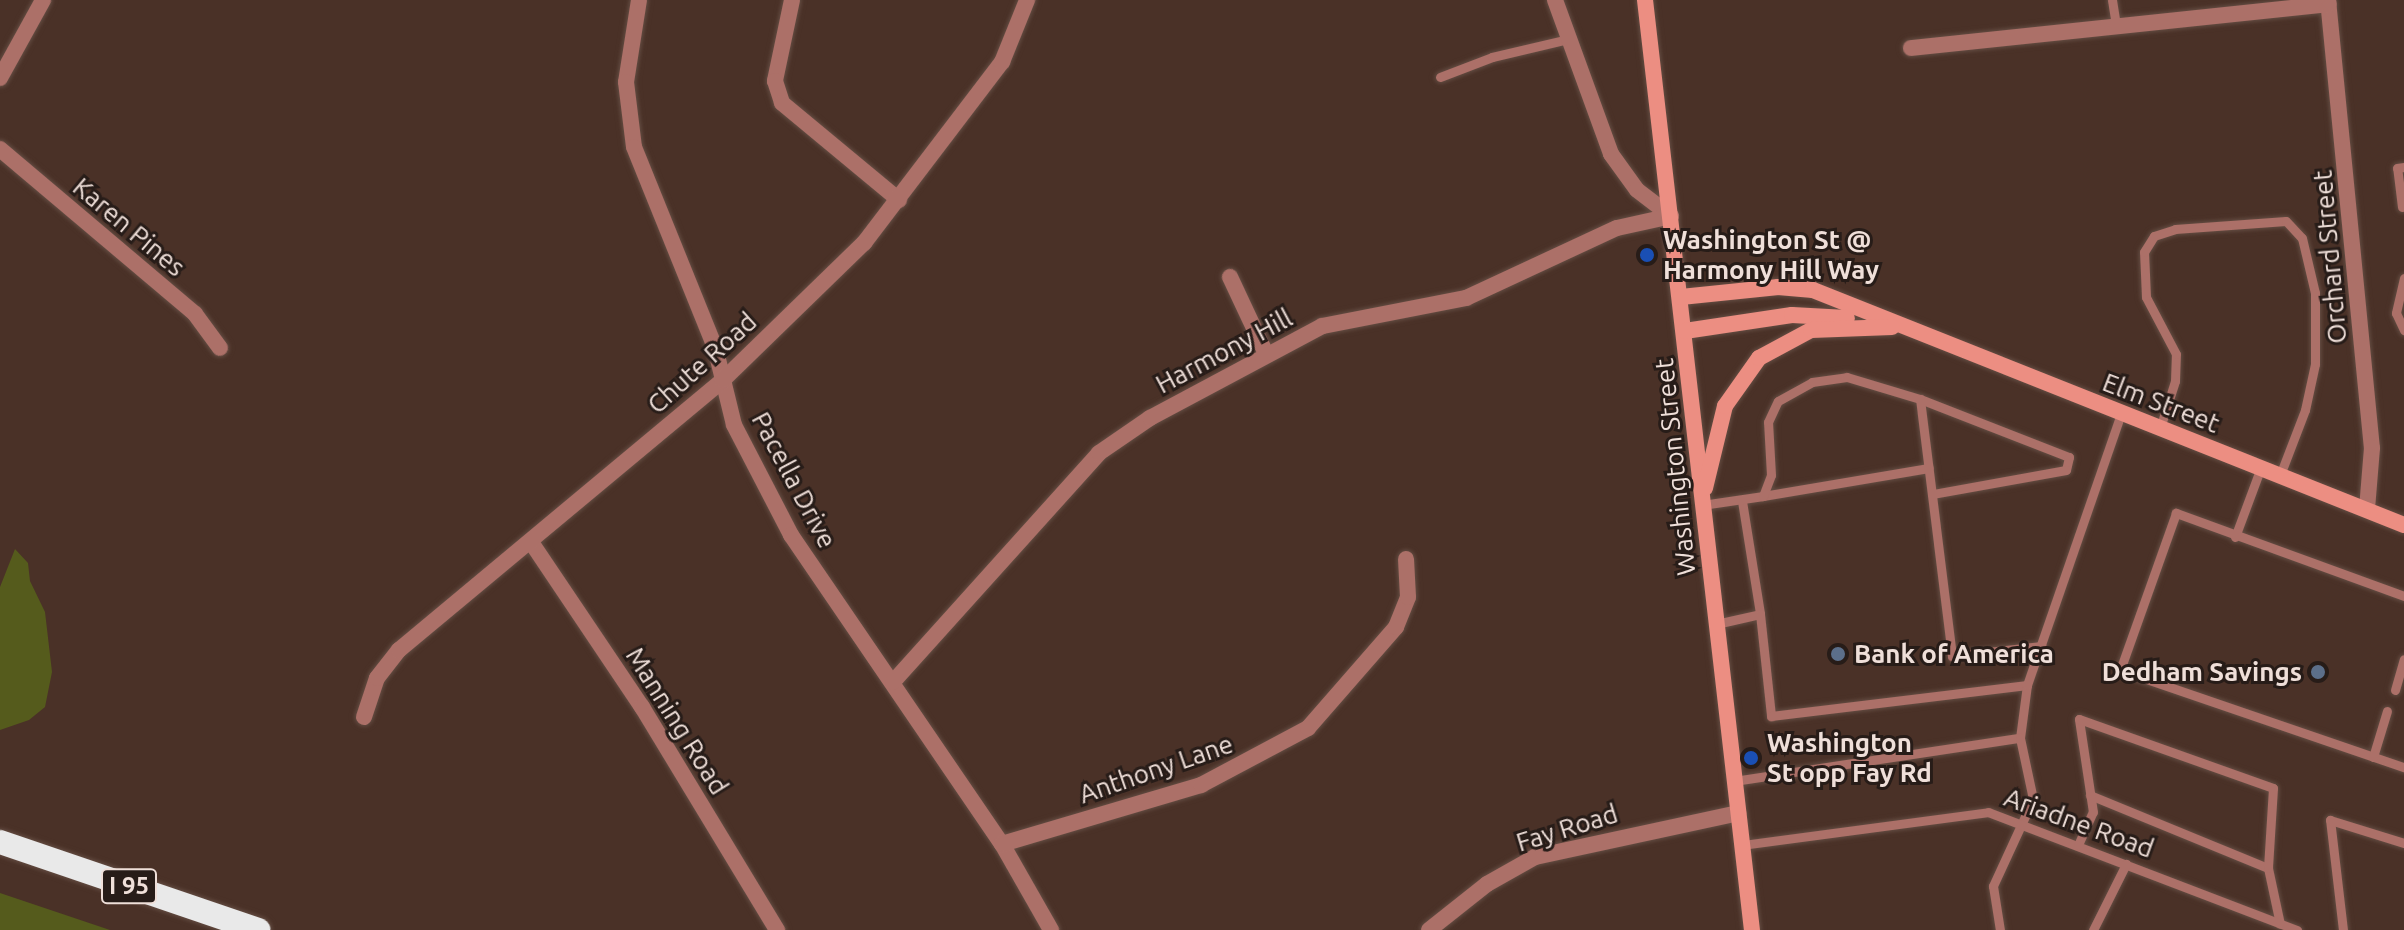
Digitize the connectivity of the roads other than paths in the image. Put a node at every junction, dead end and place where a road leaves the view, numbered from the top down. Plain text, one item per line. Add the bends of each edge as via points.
1 (43, 0) edge
2 (639, 0) edge
3 (792, 0) edge
4 (1027, 0) edge
5 (1555, 0) edge
6 (1645, 0) edge
7 (2112, 0) edge
8 (2328, 2) edge
9 (2116, 26) junction
10 (1569, 39) junction
11 (1911, 48) dead end
12 (1440, 77) dead end
13 (0, 78) edge
14 (0, 149) edge
15 (2404, 167) edge
16 (899, 200) junction
17 (2402, 207) edge
18 (1671, 216) junction
19 (1230, 277) dead end
20 (2404, 278) edge
21 (1681, 297) junction
22 (1900, 327) junction
23 (2404, 330) edge
24 (1685, 331) junction
25 (220, 348) dead end
26 (1266, 354) junction
27 (723, 380) junction
28 (1920, 399) junction
29 (2121, 413) junction
30 (2160, 428) junction
31 (2261, 467) junction
32 (1929, 468) junction
33 (2280, 475) junction
34 (1932, 494) junction
35 (1763, 496) junction
36 (1742, 501) junction
37 (1702, 505) junction
38 (2367, 509) junction
39 (2404, 525) edge
40 (2235, 537) junction
41 (531, 542) junction
42 (1406, 559) dead end
43 (2404, 596) edge
44 (1760, 614) junction
45 (1716, 624) junction
46 (2041, 646) junction
47 (2404, 659) edge
48 (893, 682) junction
49 (2027, 685) junction
50 (2395, 690) dead end
51 (2387, 711) dead end
52 (364, 717) dead end
53 (2020, 738) junction
54 (2373, 757) junction
55 (2404, 767) edge
56 (1734, 781) junction
57 (2090, 795) junction
58 (1738, 813) junction
59 (2024, 824) junction
60 (0, 842) edge
61 (2404, 843) edge
62 (1002, 844) junction
63 (1742, 845) junction
64 (2078, 845) junction
65 (2126, 864) junction
66 (2268, 868) junction
67 (2280, 924) junction
68 (258, 930) edge
69 (777, 930) edge
70 (1051, 930) edge
71 (1429, 930) edge
72 (1752, 930) edge
73 (2000, 930) edge
74 (2093, 930) edge
75 (2294, 930) edge
76 (2343, 930) edge

1 - 13 street
2 - 27 street, Pacella Drive via 626,82 634,147 715,347
3 - 16 street via 775,81 782,103
4 - 16 street, Chute Road via 1002,62
5 - 10 street
6 - 18 main road, Washington Street
7 - 9 lane
8 - 9 street
8 - 38 street, Orchard Street via 2372,448
9 - 11 street
10 - 12 lane via 1492,57
10 - 18 street via 1619,168
14 - 25 street, Karen Pines via 195,314
15 - 17 lane via 2397,168
16 - 27 street, Chute Road via 864,243
18 - 21 main road, Washington Street
18 - 26 street, Harmony Hill via 1617,228 1466,298 1322,326
19 - 26 street
20 - 23 lane via 2396,313
21 - 22 main road, Elm Street via 1778,287 1813,290
21 - 24 main road, Washington Street
22 - 24 main road, Elm Street via 1811,314
22 - 29 main road, Elm Street
22 - 37 main road via 1811,330 1759,358 1725,406
24 - 37 main road, Washington Street
26 - 48 street, Harmony Hill via 1150,418 1099,453
27 - 41 street, Chute Road
27 - 48 street, Pacella Drive via 734,425 791,535
28 - 32 lane
28 - 34 lane via 2069,457 2066,470
28 - 35 lane via 1847,377 1812,382 1778,401 1768,422 1771,475
29 - 30 main road, Elm Street
29 - 46 lane
30 - 31 main road, Elm Street
30 - 33 lane via 2175,381 2176,354 2146,297 2144,252 2154,236 2175,229 2286,221 2302,238 2315,293 2315,364 2305,410
31 - 33 main road, Elm Street
31 - 40 lane
32 - 34 lane
32 - 35 lane
33 - 38 main road, Elm Street
34 - 46 lane via 1952,656
35 - 36 lane
36 - 37 lane
36 - 44 lane
37 - 45 main road, Washington Street
38 - 39 main road, Elm Street
40 - 43 lane
40 - 54 lane via 2176,513 2120,670
41 - 52 street, Chute Road via 399,650 377,678
41 - 69 street, Manning Road via 642,707
42 - 62 street, Anthony Lane via 1408,597 1396,627 1308,728 1201,785
44 - 45 lane
44 - 49 lane via 1771,716
45 - 56 main road, Washington Street
46 - 49 lane
47 - 50 lane
48 - 62 street, Pacella Drive
49 - 53 lane
51 - 54 lane
53 - 56 lane
53 - 59 lane via 2033,799
54 - 55 lane
56 - 58 main road, Washington Street
57 - 64 lane via 2093,812
57 - 66 lane
57 - 66 lane via 2079,719 2273,788
58 - 63 main road, Washington Street
58 - 71 street, Fay Road via 1535,857 1487,884
59 - 63 lane, Ariadne Road via 1972,812
59 - 64 lane, Ariadne Road
59 - 73 lane via 1993,886
60 - 68 highway, I 95
61 - 76 lane via 2330,820
62 - 70 street, Pacella Drive
63 - 72 main road, Washington Street
64 - 65 lane, Ariadne Road
65 - 67 lane, Ariadne Road
65 - 74 lane
66 - 67 lane
67 - 75 lane, Ariadne Road

